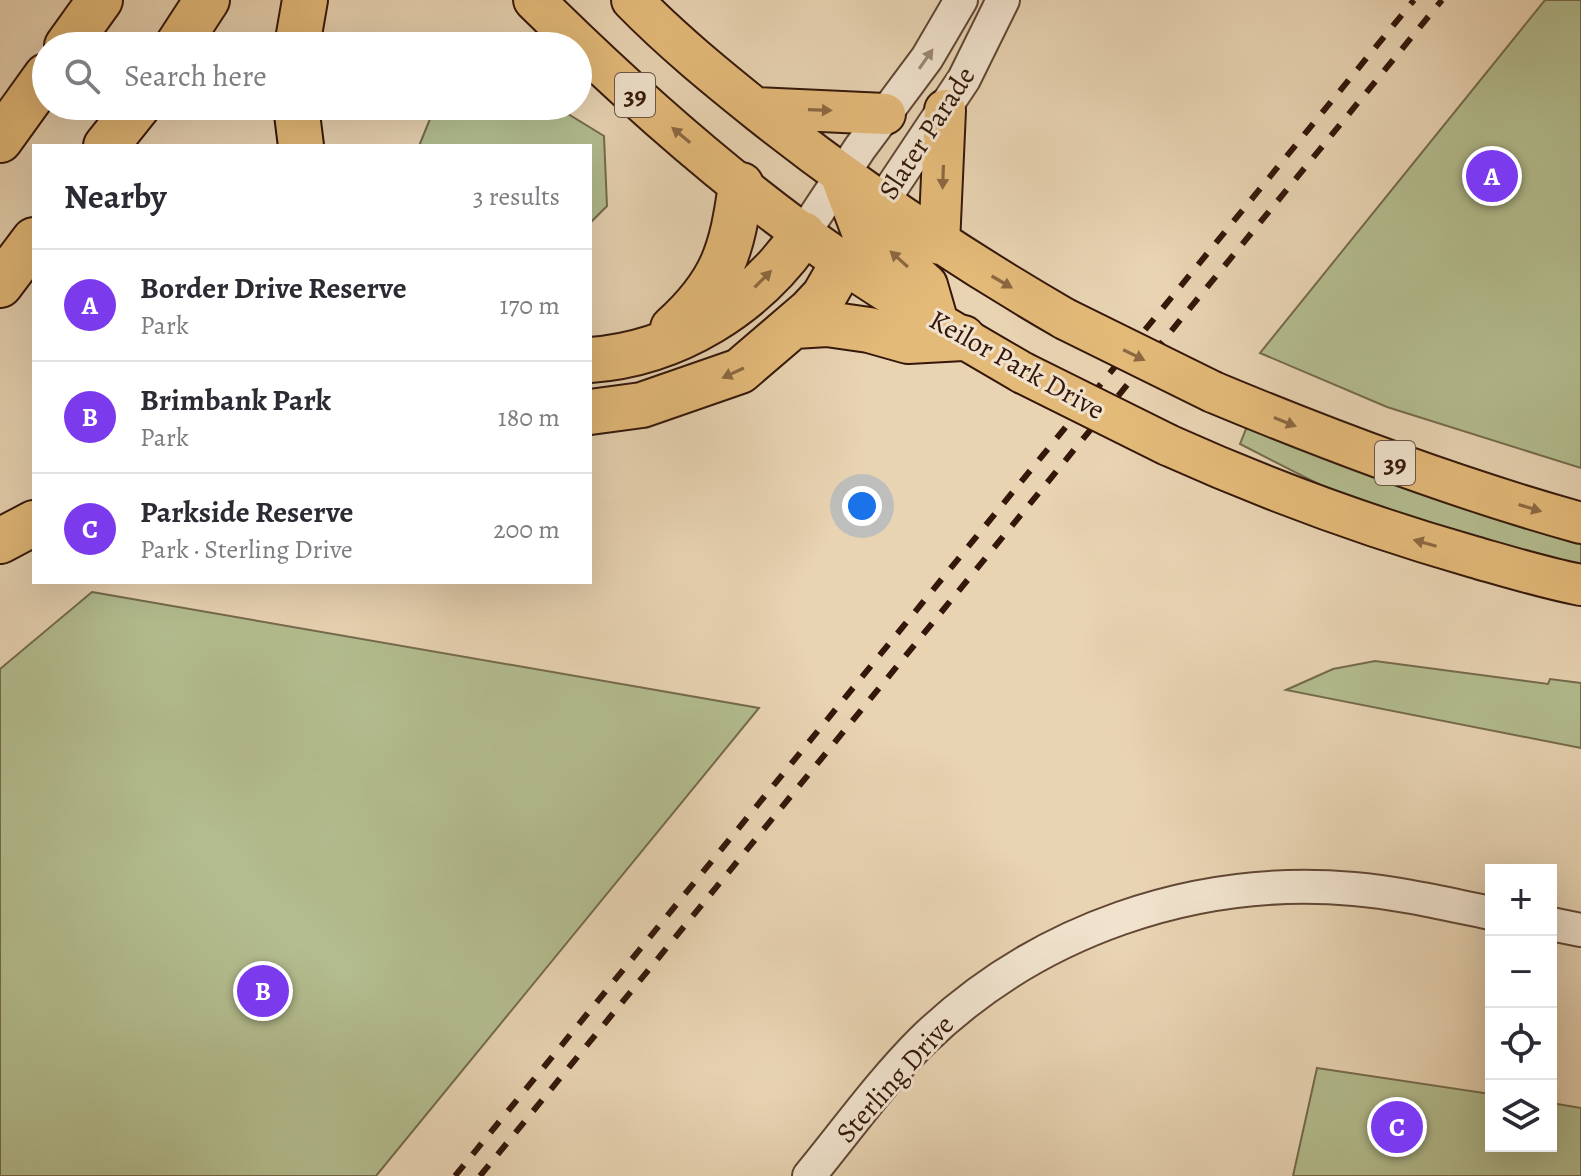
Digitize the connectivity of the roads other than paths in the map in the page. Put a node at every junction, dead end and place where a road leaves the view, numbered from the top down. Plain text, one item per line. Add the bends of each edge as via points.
1 (100, 0) edge
2 (207, 0) edge
3 (305, 0) edge
4 (534, 0) edge
5 (632, 0) edge
6 (961, 0) edge
7 (1003, 0) edge
8 (77, 32) edge
9 (186, 32) edge
10 (299, 32) edge
11 (568, 32) edge
12 (592, 55) edge
13 (32, 95) edge
14 (755, 108) junction
15 (945, 110) junction
16 (885, 114) junction
17 (127, 120) edge
18 (298, 120) edge
19 (0, 140) edge
20 (108, 144) edge
21 (301, 144) edge
22 (841, 176) junction
23 (741, 185) junction
24 (862, 233) junction
25 (803, 234) junction
26 (32, 243) edge
27 (939, 244) junction
28 (0, 285) edge
29 (794, 326) junction
30 (951, 331) junction
31 (650, 348) junction
32 (592, 360) edge
33 (592, 412) edge
34 (1581, 523) edge
35 (32, 524) edge
36 (0, 541) edge
37 (1581, 585) edge
38 (1485, 912) edge
39 (1557, 925) edge
40 (1581, 930) edge
41 (809, 1176) edge

1 - 8 highway
2 - 9 highway
3 - 10 highway
11 -> 4 main road, Keilor Park Drive / 39
5 - 14 main road, Keilor Park Drive / 39
16 -> 6 street, Slater Parade
7 - 15 street, Slater Parade
23 -> 12 main road, Keilor Park Drive / 39
13 - 19 highway
14 -> 16 main road
14 - 22 main road, Keilor Park Drive / 39
15 - 24 street, Slater Parade
15 -> 27 main road
16 - 22 street, Slater Parade
17 - 20 highway
18 - 21 highway
22 - 24 main road, Keilor Park Drive / 39
22 - 25 street, Slater Parade
23 - 25 main road, Keilor Park Drive / 39
23 - 31 highway via 722,268 699,302
24 - 25 main road, Keilor Park Drive / 39
24 - 27 main road, Keilor Park Drive / 39
24 - 29 highway via 824,296
30 -> 24 main road, Keilor Park Drive / 39
31 -> 25 highway via 727,313
26 - 28 highway
27 -> 34 main road, Keilor Park Drive / 39, bridge via 1065,319 1213,392 1461,487
29 - 30 highway via 827,324 908,341
29 -> 33 highway via 740,371 642,405
37 -> 30 main road, Keilor Park Drive / 39, bridge via 1415,540 1225,470 1023,373
31 - 32 highway
35 - 36 highway
38 - 41 street, Sterling Drive via 1365,890 1275,887 1191,898 1101,925 1023,963 958,1010 895,1071
39 - 40 street

